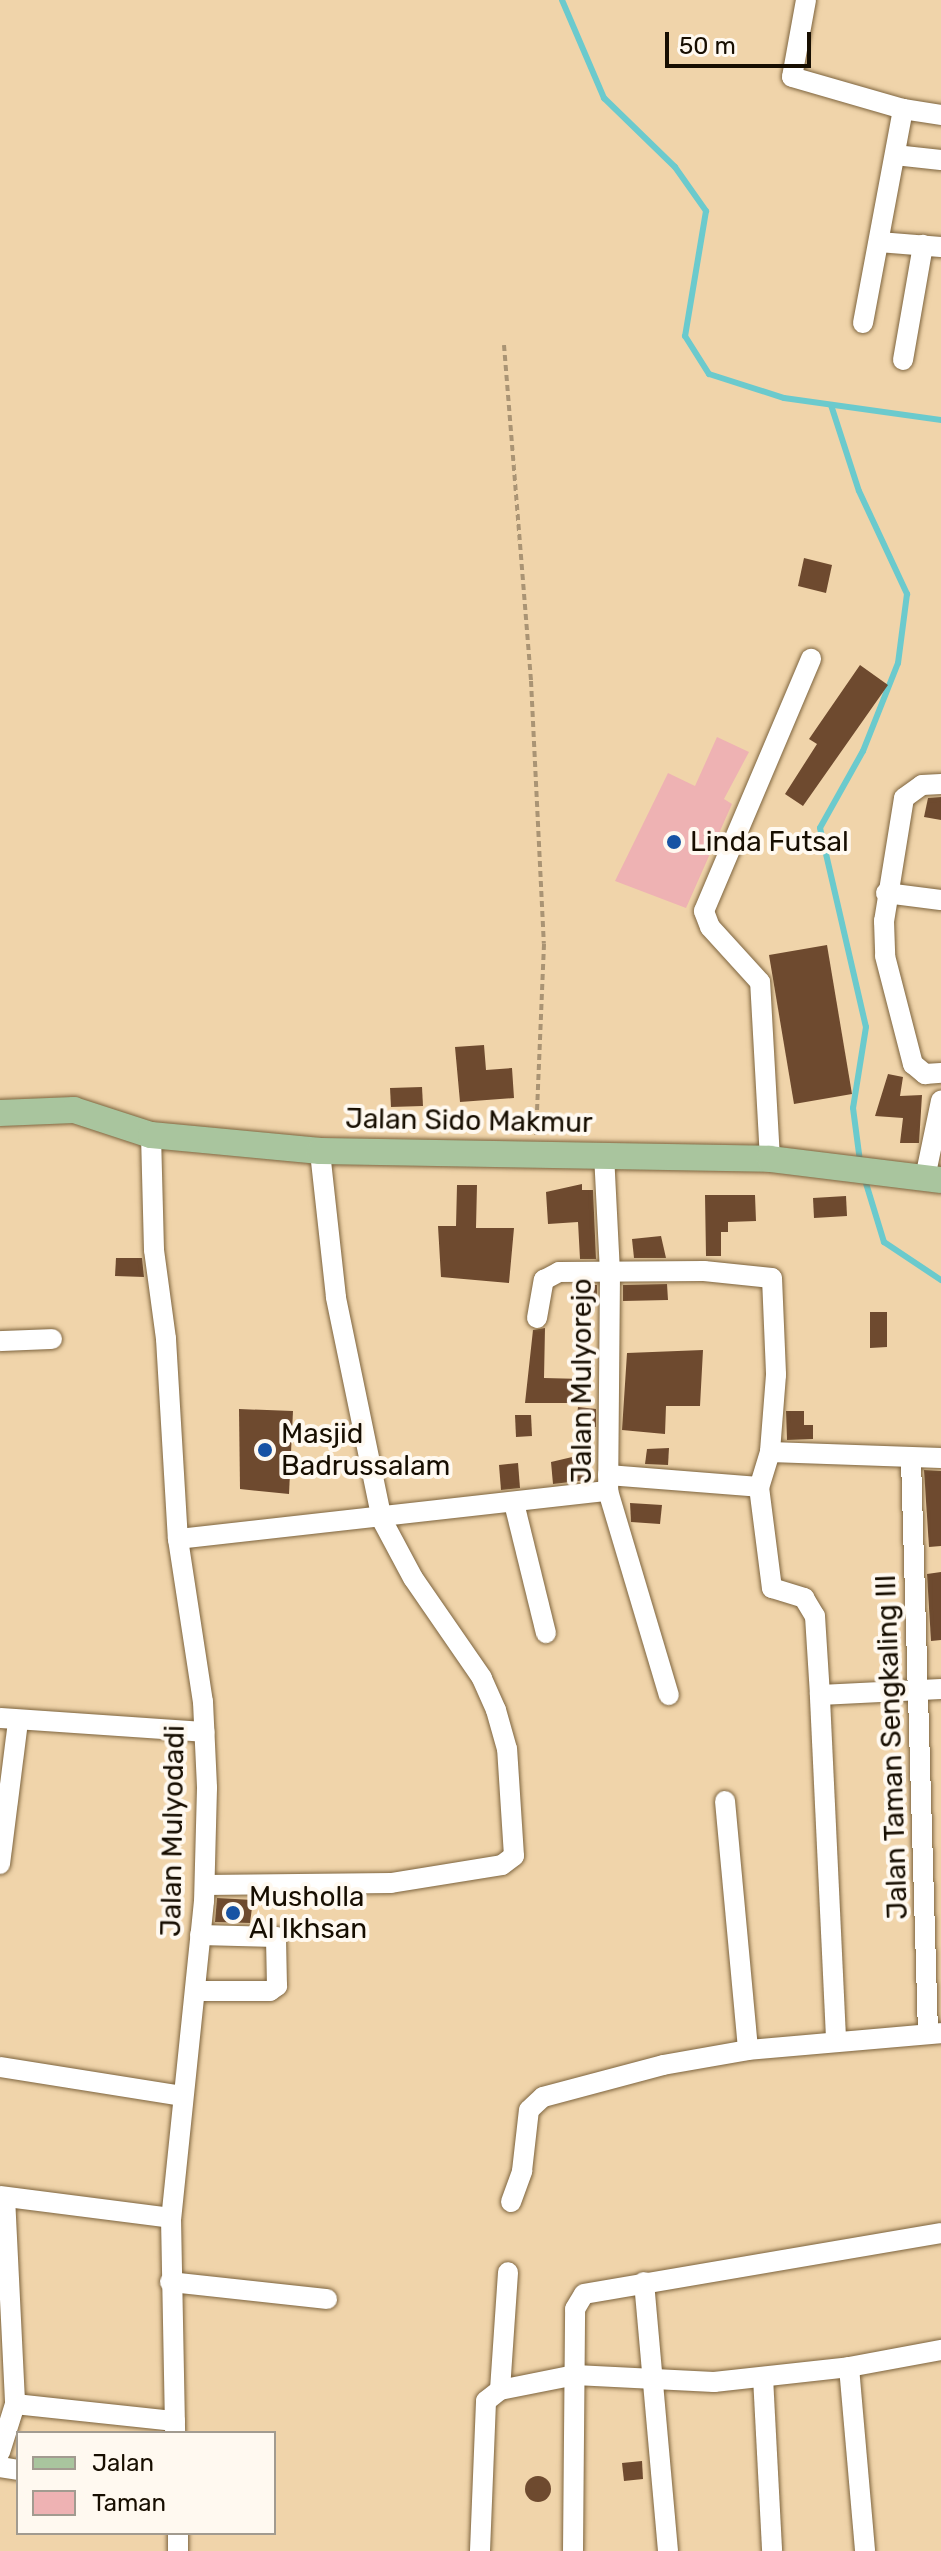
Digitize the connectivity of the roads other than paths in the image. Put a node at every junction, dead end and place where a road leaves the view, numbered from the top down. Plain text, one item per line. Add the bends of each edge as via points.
1 (806, 0) edge
2 (903, 109) junction
3 (941, 115) edge
4 (895, 155) junction
5 (941, 160) edge
6 (879, 242) junction
7 (932, 246) edge
8 (863, 323) dead end
9 (903, 360) dead end
10 (811, 659) dead end
11 (941, 784) edge
12 (886, 893) junction
13 (941, 900) edge
14 (941, 1073) edge
15 (941, 1101) edge
16 (0, 1113) edge
17 (151, 1135) junction
18 (320, 1151) junction
19 (604, 1154) junction
20 (770, 1159) junction
21 (933, 1179) edge
22 (610, 1274) junction
23 (537, 1318) dead end
24 (52, 1339) dead end
25 (0, 1341) edge
26 (770, 1452) junction
27 (941, 1458) edge
28 (911, 1460) junction
29 (608, 1483) junction
30 (759, 1487) junction
31 (514, 1503) junction
32 (390, 1519) junction
33 (178, 1539) junction
34 (546, 1633) dead end
35 (941, 1689) edge
36 (919, 1690) junction
37 (669, 1695) dead end
38 (820, 1695) junction
39 (9, 1719) edge
40 (205, 1732) junction
41 (725, 1801) dead end
42 (0, 1864) edge
43 (205, 1885) junction
44 (200, 1935) junction
45 (195, 1991) junction
46 (935, 2032) edge
47 (836, 2038) junction
48 (748, 2050) junction
49 (0, 2067) edge
50 (183, 2096) junction
51 (2, 2196) edge
52 (511, 2202) dead end
53 (171, 2218) junction
54 (941, 2233) edge
55 (508, 2272) dead end
56 (170, 2282) junction
57 (644, 2282) junction
58 (327, 2299) dead end
59 (941, 2350) edge
60 (849, 2367) junction
61 (575, 2375) junction
62 (763, 2377) junction
63 (656, 2381) junction
64 (500, 2390) junction
65 (15, 2404) junction
66 (175, 2427) edge
67 (0, 2452) edge
68 (480, 2551) edge
69 (573, 2551) edge
70 (668, 2551) edge
71 (772, 2551) edge
72 (865, 2551) edge

1 - 2 street via 792,77
2 - 3 street
2 - 4 street
4 - 5 street
4 - 6 street
6 - 7 street
6 - 8 street
7 - 9 street
10 - 20 street via 704,911 710,927 760,982
11 - 12 street via 922,785 904,798
12 - 13 street
12 - 14 street via 885,956 913,1064 925,1074
15 - 21 street
16 - 17 main road, Jalan Sido Makmur via 74,1110
17 - 18 main road, Jalan Sido Makmur
17 - 33 street, Jalan Mulyodadi via 154,1250 166,1339
18 - 19 main road, Jalan Sido Makmur
18 - 32 street via 336,1297
19 - 20 main road, Jalan Sido Makmur
19 - 22 street, Jalan Mulyorejo
20 - 21 main road, Jalan Sido Makmur
22 - 23 street via 550,1275 544,1280
22 - 26 street via 704,1271 772,1278 776,1375
22 - 29 street, Jalan Mulyorejo
24 - 25 street
26 - 28 street
26 - 30 street
27 - 28 street
28 - 36 street, Jalan Taman Sengkaling III
29 - 30 street
29 - 31 street
29 - 37 street, Jalan Mulyorejo
30 - 38 street via 772,1588 804,1598 815,1616
31 - 32 street
31 - 34 street
32 - 33 street
32 - 43 street via 413,1578 482,1678 501,1725 509,1771 512,1862 361,1886
33 - 40 street, Jalan Mulyodadi
35 - 36 street
36 - 38 street
36 - 46 street, Jalan Taman Sengkaling III
38 - 47 street
39 - 40 street
39 - 42 street
40 - 43 street, Jalan Mulyodadi
41 - 48 street
43 - 44 street, Jalan Mulyodadi
44 - 45 street, Jalan Mulyodadi
44 - 45 street via 276,1937 277,1986 270,1991
45 - 50 street, Jalan Mulyodadi
46 - 47 street
47 - 48 street
48 - 52 street via 663,2065 534,2102
49 - 50 street
50 - 53 street, Jalan Mulyodadi
51 - 53 street
51 - 65 street
53 - 56 street, Jalan Mulyodadi
54 - 57 street
55 - 64 street
56 - 58 street
56 - 66 street, Jalan Mulyodadi
57 - 61 street via 578,2300
57 - 63 street
59 - 60 street
60 - 62 street
60 - 72 street
61 - 63 street
61 - 64 street
61 - 69 street
62 - 63 street
62 - 71 street
63 - 70 street
64 - 68 street via 486,2401
65 - 66 street
65 - 67 street

